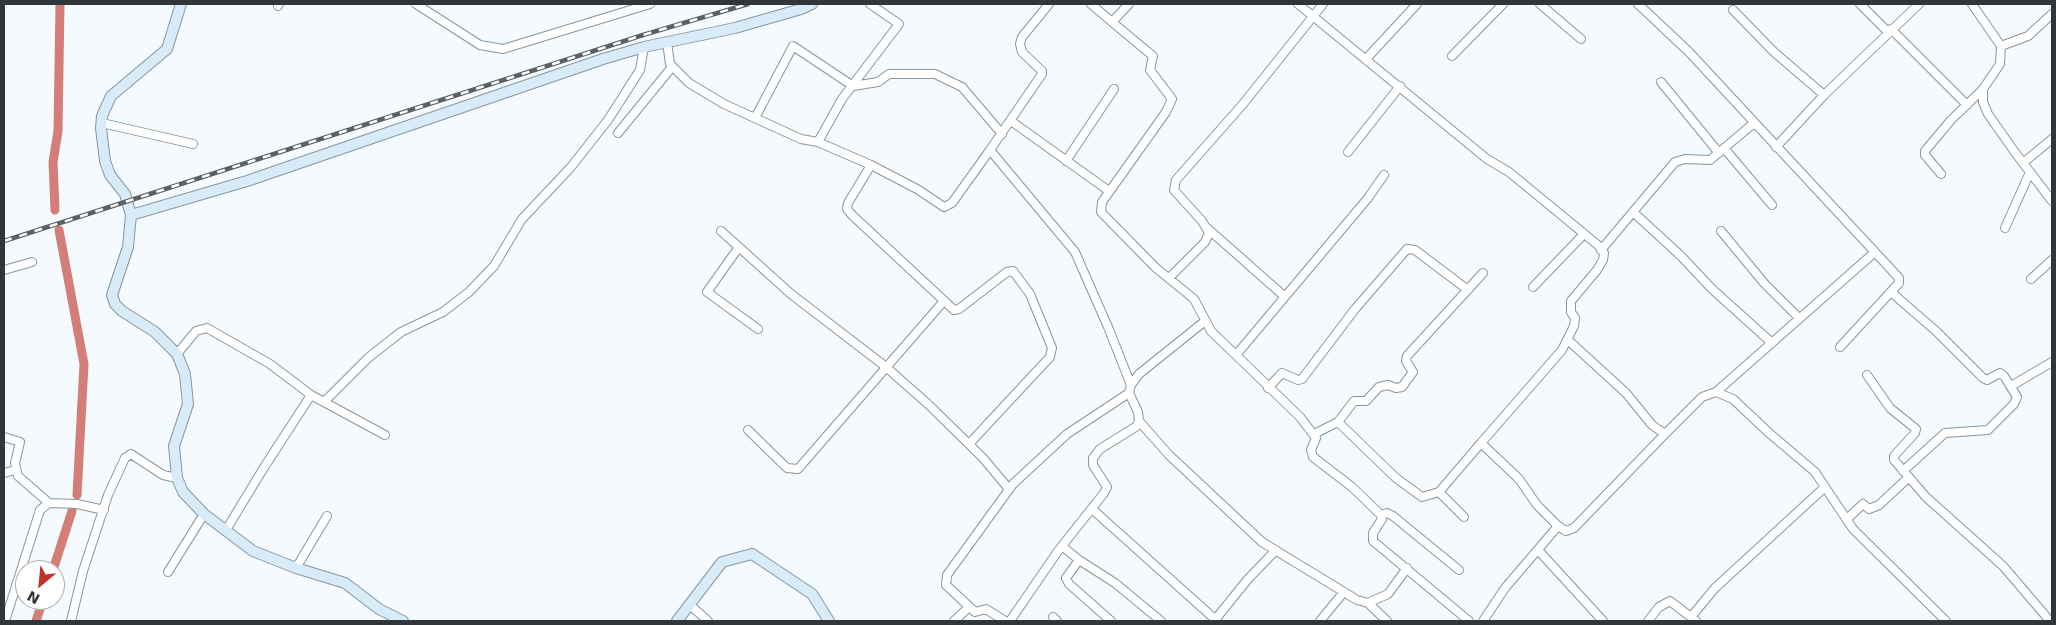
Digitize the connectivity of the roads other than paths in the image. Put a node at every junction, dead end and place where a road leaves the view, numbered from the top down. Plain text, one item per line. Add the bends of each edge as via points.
1 (181, 4) edge
2 (416, 4) edge
3 (650, 4) edge
4 (812, 4) edge
5 (870, 4) edge
6 (1049, 4) edge
7 (1091, 4) edge
8 (1129, 4) edge
9 (1298, 4) edge
10 (1323, 4) edge
11 (1417, 4) edge
12 (1503, 4) edge
13 (1540, 4) edge
14 (1638, 4) edge
15 (1860, 4) edge
16 (1919, 4) edge
17 (1972, 4) edge
18 (1733, 10) dead end
19 (2052, 14) edge
20 (1314, 16) junction
21 (1112, 22) junction
22 (1889, 30) junction
23 (1581, 39) dead end
24 (667, 42) junction
25 (2001, 46) junction
26 (644, 47) junction
27 (1452, 56) dead end
28 (1366, 59) junction
29 (672, 67) junction
30 (1661, 82) dead end
31 (853, 86) junction
32 (1400, 86) junction
33 (1114, 89) dead end
34 (1983, 89) junction
35 (1824, 95) junction
36 (1967, 105) junction
37 (755, 118) junction
38 (1011, 122) junction
39 (102, 123) junction
40 (1754, 123) junction
41 (618, 133) dead end
42 (1002, 134) junction
43 (2052, 139) edge
44 (818, 142) junction
45 (193, 144) dead end
46 (1776, 147) junction
47 (990, 150) junction
48 (1721, 150) junction
49 (1348, 152) dead end
50 (1066, 161) junction
51 (2024, 163) junction
52 (871, 165) junction
53 (2030, 172) junction
54 (1941, 174) dead end
55 (1384, 175) dead end
56 (1109, 191) junction
57 (2052, 202) edge
58 (1772, 205) dead end
59 (1633, 212) junction
60 (131, 216) junction
61 (1206, 227) junction
62 (2005, 228) dead end
63 (721, 231) dead end
64 (1722, 232) dead end
65 (1583, 235) junction
66 (739, 247) junction
67 (1601, 250) junction
68 (1874, 252) junction
69 (2052, 260) edge
70 (32, 262) dead end
71 (4, 270) edge
72 (1483, 273) dead end
73 (1169, 278) junction
74 (2031, 280) dead end
75 (1533, 287) dead end
76 (1468, 290) junction
77 (1891, 292) junction
78 (1284, 296) junction
79 (943, 302) junction
80 (1799, 318) junction
81 (1205, 321) junction
82 (758, 329) dead end
83 (1568, 340) junction
84 (1772, 343) junction
85 (1840, 347) dead end
86 (176, 354) junction
87 (1236, 355) junction
88 (2052, 362) edge
89 (886, 367) junction
90 (1867, 375) dead end
91 (2011, 386) junction
92 (1268, 388) junction
93 (1130, 389) junction
94 (1716, 392) junction
95 (311, 395) junction
96 (324, 402) junction
97 (1140, 421) junction
98 (1338, 422) junction
99 (748, 430) dead end
100 (1314, 434) junction
101 (1665, 434) junction
102 (385, 436) dead end
103 (4, 437) edge
104 (969, 444) junction
105 (1481, 444) junction
106 (15, 470) junction
107 (1903, 471) junction
108 (4, 473) edge
109 (177, 478) junction
110 (1909, 478) junction
111 (1825, 487) junction
112 (1009, 489) junction
113 (1439, 492) junction
114 (49, 503) junction
115 (1092, 509) junction
116 (104, 510) junction
117 (204, 514) junction
118 (1381, 515) junction
119 (327, 516) dead end
120 (1464, 517) dead end
121 (1847, 519) junction
122 (1558, 526) junction
123 (226, 530) junction
124 (1062, 546) junction
125 (1276, 550) junction
126 (1538, 550) junction
127 (1079, 560) junction
128 (296, 568) junction
129 (1407, 568) junction
130 (1459, 570) dead end
131 (168, 572) dead end
132 (1343, 593) junction
133 (1368, 603) junction
134 (689, 604) junction
135 (969, 606) junction
136 (1694, 619) edge
137 (5, 621) edge
138 (71, 621) edge
139 (403, 621) edge
140 (677, 621) edge
141 (708, 621) edge
142 (829, 621) edge
143 (954, 621) edge
144 (1005, 621) edge
145 (1010, 621) edge
146 (1111, 621) edge
147 (1161, 621) edge
148 (1215, 621) edge
149 (1320, 621) edge
150 (1387, 621) edge
151 (1469, 621) edge
152 (1483, 621) edge
153 (1603, 621) edge
154 (1648, 621) edge
155 (1946, 621) edge
156 (2050, 621) edge

1 - 39 street via 166,49 111,96
2 - 3 street via 480,45 503,49
4 - 24 street via 735,28
5 - 31 street via 899,24
6 - 38 street via 1022,37 1022,52 1042,74
7 - 21 street
8 - 21 street
9 - 20 street
10 - 20 street
11 - 28 street
12 - 27 street
13 - 23 street
14 - 40 street via 1689,52
15 - 22 street
16 - 22 street
17 - 25 street
18 - 35 street via 1774,52
19 - 25 street via 2028,36
20 - 28 street
20 - 61 street via 1176,180 1174,190
21 - 56 street via 1153,56 1150,70 1172,98 1166,112
22 - 35 street
22 - 36 street
24 - 26 street
24 - 29 street via 667,58
25 - 34 street via 2000,64
26 - 60 street via 247,181
26 - 96 street via 640,70 608,120 571,167 522,220 494,266 469,292 443,312 401,332 368,358
28 - 32 street
29 - 37 street via 703,92
29 - 41 street
30 - 48 street
31 - 37 street via 793,46
31 - 42 street via 878,82 889,74 935,74 962,87
31 - 44 street
32 - 49 street
32 - 65 street
33 - 50 street
34 - 36 street
34 - 51 street via 1983,102 1988,114
35 - 46 street
36 - 54 street via 1925,150 1924,155
37 - 44 street via 801,139
38 - 42 street
38 - 50 street
39 - 45 street
39 - 60 street via 105,161 110,176 125,194
40 - 46 street
40 - 48 street
42 - 47 street
43 - 51 street
44 - 52 street
46 - 68 street
47 - 52 street via 948,206 938,204
47 - 93 street via 1075,252 1108,326
48 - 58 street
48 - 59 street via 1707,161 1685,159 1675,162
50 - 56 street
51 - 53 street
52 - 79 street via 851,196 847,209
53 - 57 street
53 - 62 street
55 - 78 street
56 - 73 street via 1102,202 1101,212
59 - 67 street
59 - 84 street via 1712,290
60 - 86 street via 128,248 112,295 122,311 155,332
61 - 73 street via 1208,237
61 - 78 street
63 - 66 street
64 - 80 street via 1764,283
65 - 67 street
65 - 75 street
66 - 82 street via 706,292
66 - 89 street via 791,294
67 - 83 street via 1603,260 1571,300 1570,312 1575,318
68 - 77 street via 1900,281
68 - 80 street
69 - 74 street
70 - 71 street
72 - 76 street
73 - 81 street via 1194,299
76 - 92 street via 1415,250 1406,249 1302,379 1282,373
76 - 98 street via 1407,356 1406,361 1413,372 1402,387 1379,387 1366,400 1354,401
77 - 85 street
77 - 91 street via 1942,336 1983,378 1987,380 2002,374
78 - 87 street
79 - 89 street
79 - 104 street via 954,310 959,309 1007,272 1013,271 1030,294 1052,348 1050,357
80 - 84 street
81 - 87 street
81 - 93 street via 1139,374
83 - 101 street via 1626,393 1652,425
83 - 105 street via 1556,359
84 - 94 street
86 - 95 street via 196,331 208,328 270,364
86 - 109 street via 185,374 188,396 174,446
87 - 92 street
88 - 91 street
89 - 99 street via 798,469 787,468
89 - 104 street
90 - 107 street via 1890,408 1916,429 1894,458
91 - 107 street via 2017,397 2014,404 1990,428 1945,434
92 - 100 street
93 - 97 street
93 - 112 street via 1067,434
94 - 101 street via 1698,400
94 - 111 street via 1733,399 1816,472
95 - 96 street
95 - 123 street
96 - 102 street
97 - 115 street via 1130,432 1100,449 1093,458 1093,465 1107,487
97 - 125 street via 1169,455 1262,542
98 - 100 street
98 - 113 street via 1414,494 1422,497
100 - 118 street via 1313,457
101 - 122 street via 1574,528 1566,531
103 - 106 street via 20,442
104 - 112 street
105 - 113 street
105 - 122 street via 1519,479
106 - 108 street
106 - 114 street
107 - 110 street
109 - 116 street via 163,475 130,454 122,462
109 - 117 street via 183,492
110 - 121 street via 1879,505 1869,509 1863,504
110 - 156 street via 2003,566
111 - 121 street
111 - 136 street via 1715,588
112 - 135 street via 946,579 946,585
113 - 120 street
114 - 116 street via 77,504
114 - 137 street via 40,510 36,519
115 - 124 street
115 - 148 street
116 - 138 street via 83,571
117 - 123 street
117 - 131 street
118 - 129 street via 1373,541
118 - 130 street via 1393,516
119 - 128 street
121 - 155 street via 1882,559
122 - 126 street
123 - 128 street via 253,551
124 - 127 street
124 - 145 street
125 - 132 street
125 - 148 street
126 - 152 street via 1505,588
126 - 153 street
127 - 146 street via 1066,578 1069,584
127 - 147 street via 1115,583
128 - 139 street via 345,582 379,609
129 - 133 street via 1388,594
129 - 151 street
132 - 133 street
132 - 149 street
133 - 150 street
134 - 140 street
134 - 141 street
134 - 142 street via 722,562 752,554 812,594
135 - 143 street
135 - 144 street via 977,612 986,609
136 - 154 street via 1670,601 1659,606

